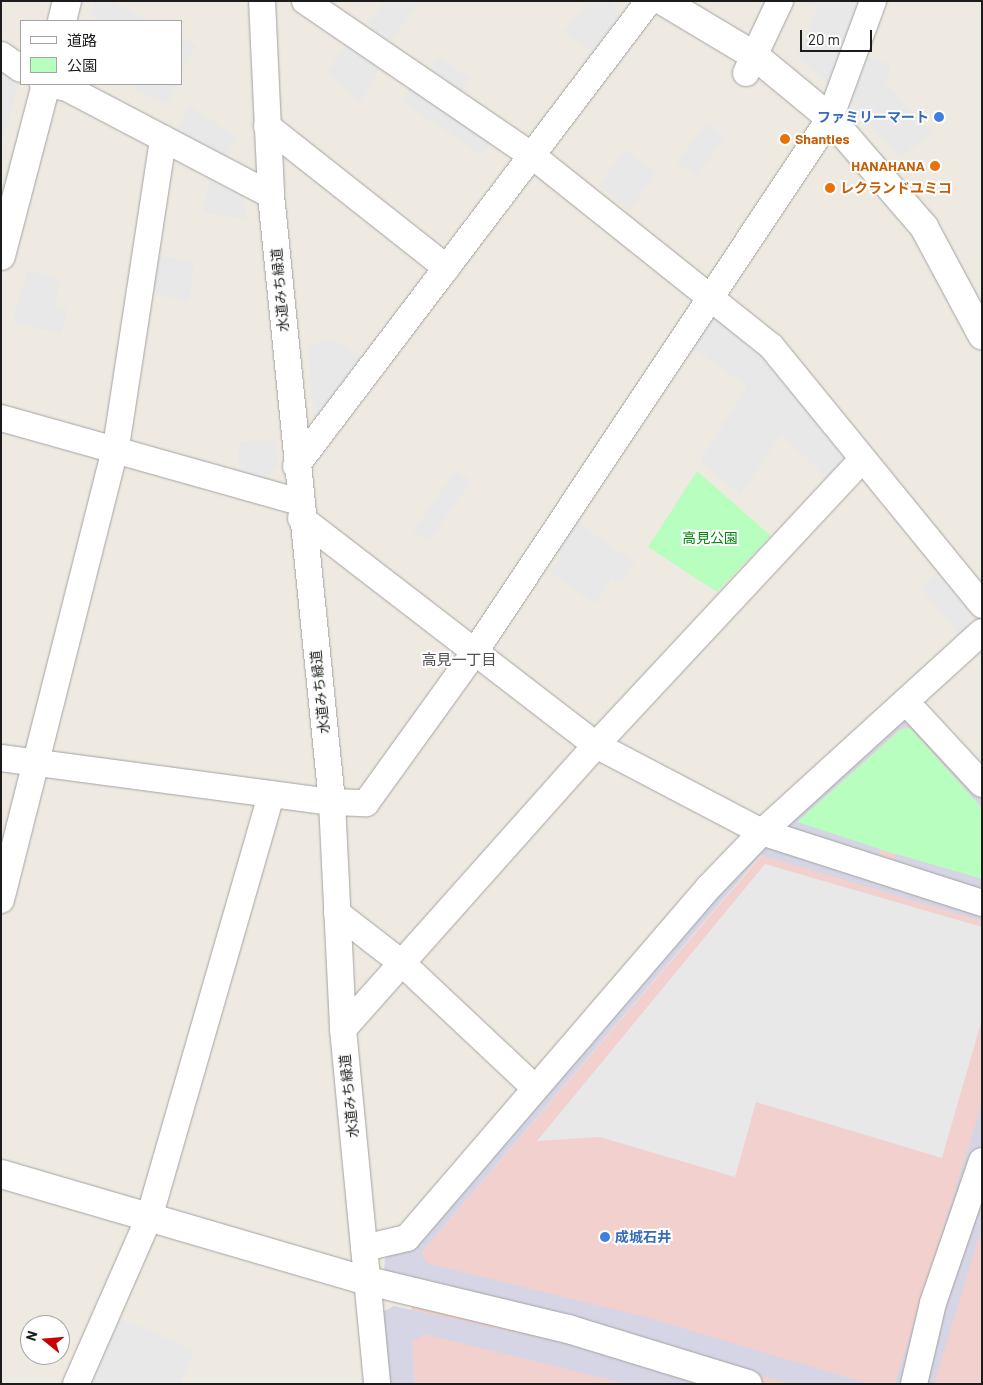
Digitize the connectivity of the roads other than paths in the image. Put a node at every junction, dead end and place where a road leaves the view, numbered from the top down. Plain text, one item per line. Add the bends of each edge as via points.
1 (67, 1) edge
2 (262, 1) edge
3 (305, 1) edge
4 (649, 1) edge
5 (663, 1) edge
6 (780, 1) edge
7 (873, 1) edge
8 (62, 20) edge
9 (1, 55) edge
10 (750, 64) junction
11 (20, 68) edge
12 (44, 85) edge
13 (50, 85) edge
14 (830, 118) junction
15 (267, 126) junction
16 (163, 138) junction
17 (534, 157) junction
18 (271, 195) junction
19 (1, 256) edge
20 (446, 268) junction
21 (708, 299) junction
22 (982, 335) edge
23 (1, 418) edge
24 (116, 447) junction
25 (861, 461) junction
26 (296, 466) junction
27 (300, 510) junction
28 (982, 605) edge
29 (982, 632) edge
30 (474, 654) junction
31 (907, 703) junction
32 (596, 745) junction
33 (1, 758) edge
34 (37, 762) junction
35 (982, 784) edge
36 (271, 794) junction
37 (332, 802) junction
38 (762, 832) junction
39 (1, 900) edge
40 (982, 903) edge
41 (337, 914) junction
42 (404, 964) junction
43 (343, 1029) junction
44 (535, 1088) junction
45 (982, 1161) edge
46 (1, 1174) edge
47 (148, 1218) junction
48 (364, 1248) junction
49 (368, 1281) junction
50 (76, 1384) edge
51 (377, 1384) edge
52 (748, 1384) edge
53 (914, 1384) edge

1 - 8 street
2 - 15 street, 水道みち緑道
3 - 17 street
4 - 17 street
5 - 10 street
6 - 10 street
7 - 14 street
9 - 11 street
10 - 14 street
12 - 19 street
13 - 16 street via 67,88
14 - 21 street
14 - 22 street via 924,227
15 - 18 street, 水道みち緑道
15 - 20 street
16 - 18 street
16 - 24 street
17 - 20 street
17 - 21 street
18 - 26 street, 水道みち緑道
20 - 26 street
21 - 25 street via 771,346
21 - 30 street
23 - 24 street
24 - 27 street
24 - 34 street
25 - 28 street
25 - 32 street
26 - 27 street, 水道みち緑道
27 - 30 street
27 - 37 street, 水道みち緑道
29 - 31 street
30 - 32 street
30 - 37 street via 366,803
31 - 35 street
31 - 38 street
32 - 38 street
32 - 42 street
33 - 34 street
34 - 36 street
34 - 39 street
36 - 37 street
36 - 47 street
37 - 41 street, 水道みち緑道
38 - 40 street
38 - 44 street
41 - 42 street
41 - 43 street, 水道みち緑道
42 - 43 street
42 - 44 street
43 - 48 street, 水道みち緑道
44 - 48 street via 407,1238
45 - 53 street via 934,1303
46 - 47 street
47 - 49 street
47 - 50 street
48 - 49 street, 水道みち緑道
49 - 51 street, 水道みち緑道
49 - 52 street via 568,1329

